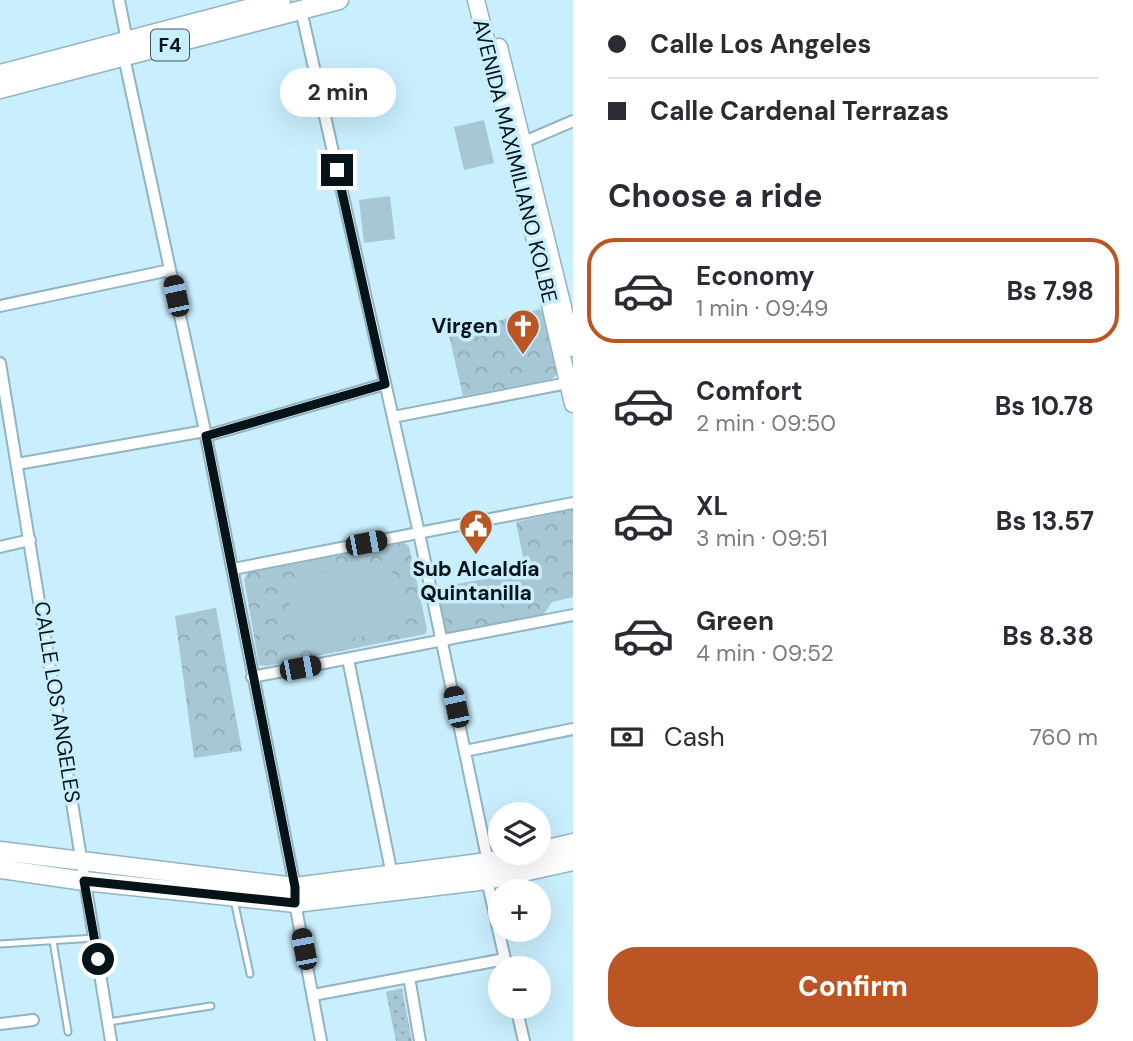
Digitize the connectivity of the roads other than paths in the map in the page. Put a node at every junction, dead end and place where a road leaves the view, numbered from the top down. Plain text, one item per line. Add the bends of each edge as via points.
1 (119, 0) edge
2 (281, 0) edge
3 (339, 0) edge
4 (476, 0) edge
5 (487, 0) edge
6 (302, 10) junction
7 (126, 49) junction
8 (0, 74) edge
9 (0, 89) edge
10 (573, 121) edge
11 (524, 142) junction
12 (170, 270) junction
13 (0, 306) edge
14 (566, 329) edge
15 (573, 348) edge
16 (0, 368) edge
17 (571, 382) edge
18 (385, 384) junction
19 (573, 404) edge
20 (393, 417) junction
21 (205, 433) junction
22 (17, 464) junction
23 (573, 503) edge
24 (419, 533) junction
25 (30, 540) junction
26 (0, 547) edge
27 (233, 569) junction
28 (573, 615) edge
29 (442, 640) junction
30 (348, 659) junction
31 (253, 677) junction
32 (573, 729) edge
33 (465, 751) junction
34 (573, 843) edge
35 (551, 848) edge
36 (0, 851) edge
37 (573, 861) edge
38 (488, 862) junction
39 (83, 863) junction
40 (0, 869) edge
41 (393, 875) junction
42 (487, 880) junction
43 (84, 881) junction
44 (295, 895) junction
45 (234, 897) junction
46 (95, 938) junction
47 (53, 940) junction
48 (0, 944) edge
49 (504, 956) edge
50 (488, 966) edge
51 (250, 974) dead end
52 (409, 977) junction
53 (313, 995) junction
54 (211, 1006) dead end
55 (519, 1019) edge
56 (33, 1020) dead end
57 (108, 1022) junction
58 (0, 1024) edge
59 (68, 1032) dead end
60 (111, 1041) edge
61 (321, 1041) edge
62 (420, 1041) edge
63 (524, 1041) edge

1 - 7 street
2 - 7 main road, F4
3 - 6 main road, F4
4 - 14 main road, AVENIDA MAXIMILIANO KOLBE
5 - 11 main road, AVENIDA MAXIMILIANO KOLBE
6 - 7 main road, F4
6 - 18 street
7 - 8 main road, F4
7 - 9 main road, F4
7 - 12 street
10 - 11 street
11 - 14 main road, AVENIDA MAXIMILIANO KOLBE
12 - 13 street
12 - 21 street
14 - 15 main road, AVENIDA MAXIMILIANO KOLBE
14 - 17 main road, AVENIDA MAXIMILIANO KOLBE
16 - 22 street, CALLE LOS ANGELES
17 - 19 main road, AVENIDA MAXIMILIANO KOLBE
17 - 20 street
18 - 20 street
18 - 21 street
20 - 24 street
21 - 22 street
21 - 27 street
22 - 25 street, CALLE LOS ANGELES
23 - 24 street
24 - 27 street
24 - 29 street
25 - 26 street
25 - 39 street, CALLE LOS ANGELES
27 - 31 street
28 - 29 street
29 - 30 street
29 - 33 street
30 - 31 street
30 - 41 street
31 - 44 street
32 - 33 street
33 - 38 street
34 - 35 main road
36 - 39 main road
37 - 42 main road
38 - 41 main road
38 - 42 street
39 - 43 street, CALLE LOS ANGELES
39 - 44 main road
40 - 43 main road
41 - 44 main road
42 - 44 main road
42 - 49 street
43 - 45 main road
43 - 46 street, CALLE LOS ANGELES
44 - 45 main road
44 - 53 street
45 - 51 lane
46 - 47 lane
46 - 57 street, CALLE LOS ANGELES
47 - 48 lane
47 - 59 lane
50 - 52 street
52 - 53 street
52 - 62 street
53 - 61 street
54 - 57 lane
55 - 63 street
56 - 58 street
57 - 60 street, CALLE LOS ANGELES

